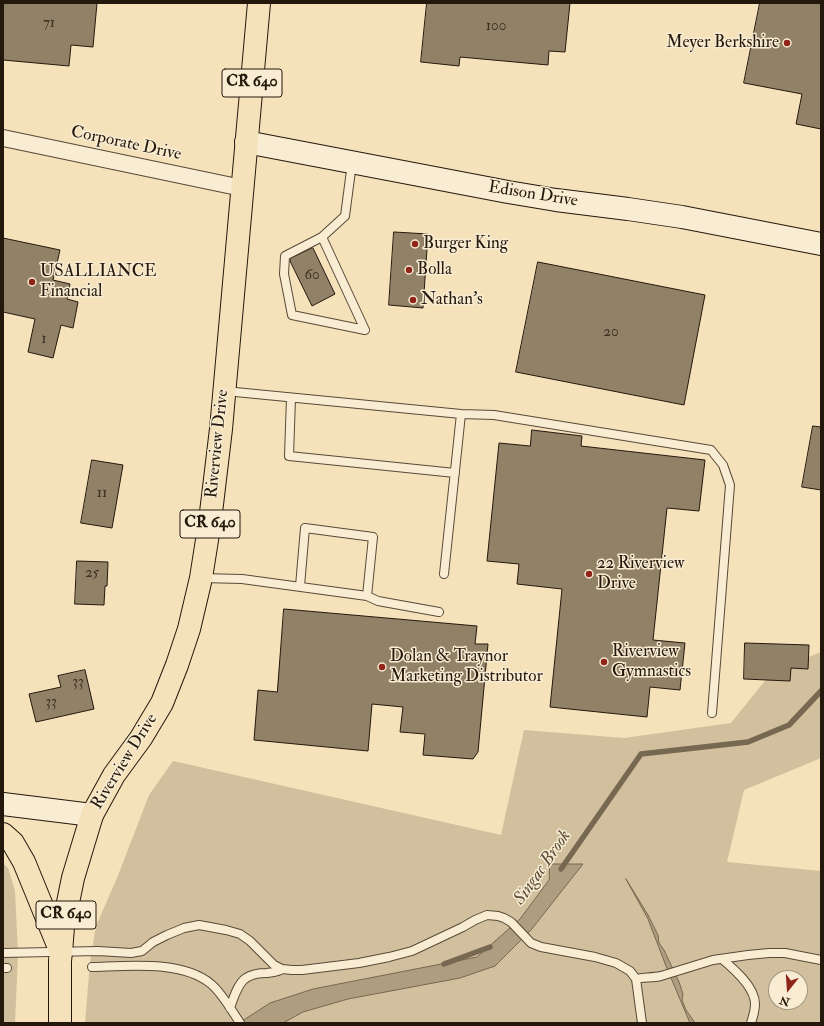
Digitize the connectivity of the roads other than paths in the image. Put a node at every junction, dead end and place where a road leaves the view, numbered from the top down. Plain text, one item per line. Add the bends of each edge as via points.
1 (259, 3) edge
2 (3, 138) edge
3 (246, 142) junction
4 (352, 162) junction
5 (242, 188) junction
6 (322, 237) junction
7 (821, 244) edge
8 (224, 391) junction
9 (291, 398) junction
10 (461, 414) junction
11 (455, 473) junction
12 (444, 574) dead end
13 (201, 578) junction
14 (300, 586) junction
15 (367, 596) junction
16 (439, 612) dead end
17 (712, 713) dead end
18 (3, 804) edge
19 (92, 815) junction
20 (3, 834) edge
21 (142, 951) junction
22 (3, 953) edge
23 (61, 956) junction
24 (722, 959) junction
25 (821, 960) edge
26 (137, 965) junction
27 (92, 967) dead end
28 (282, 969) junction
29 (636, 979) junction
30 (230, 1008) junction
31 (60, 1023) edge
32 (240, 1023) edge
33 (642, 1023) edge
34 (751, 1023) edge

1 - 3 main road, Riverview Drive / CR 640
2 - 5 street, Corporate Drive
3 - 4 main road, Edison Drive
3 - 5 main road, Riverview Drive / CR 640
4 - 6 lane via 345,216
4 - 7 main road, Edison Drive via 508,192 675,216
5 - 8 main road, Riverview Drive / CR 640
6 - 6 lane via 285,256 284,274 292,315 365,330
8 - 9 lane
8 - 13 main road, Riverview Drive / CR 640
9 - 10 lane
9 - 11 lane via 289,456
10 - 11 lane
10 - 17 lane via 494,415 711,450 723,465 730,485
11 - 12 lane
13 - 14 lane via 242,578
13 - 19 main road, Riverview Drive / CR 640 via 178,665 162,703 114,775
14 - 15 lane
14 - 15 lane via 305,528 373,537
15 - 16 lane via 378,602
18 - 19 main road
19 - 23 main road, Riverview Drive / CR 640 via 73,878 63,927
20 - 23 main road via 13,843 24,862
21 - 23 lane via 98,951
21 - 26 lane
21 - 28 lane via 153,942 184,928 207,926 240,934 274,965
22 - 23 lane
23 - 31 main road, Riverview Drive / CR 640, bridge
24 - 25 lane via 748,954 785,953
24 - 29 lane via 707,961 660,976
24 - 34 lane via 748,984 755,1003
26 - 27 lane
26 - 30 lane via 166,967 201,977 212,985
28 - 29 lane via 359,963 412,951 487,915 498,916 511,922 531,943 616,963 630,971
28 - 30 lane via 245,978
29 - 33 lane
30 - 32 lane

